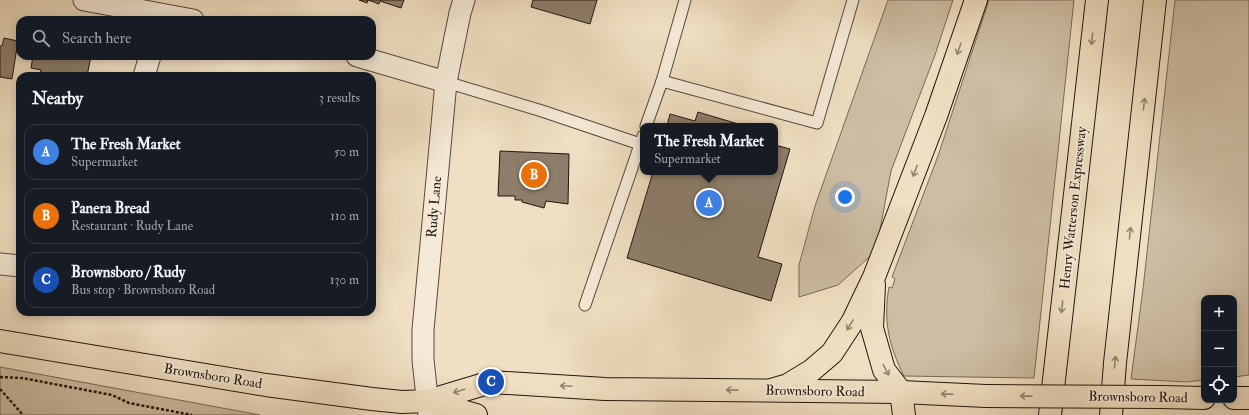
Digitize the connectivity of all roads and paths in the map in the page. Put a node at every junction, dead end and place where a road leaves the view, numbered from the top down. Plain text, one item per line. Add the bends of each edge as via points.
1 (84, 0) edge
2 (464, 0) edge
3 (685, 0) edge
4 (852, 0) edge
5 (976, 0) edge
6 (1097, 0) edge
7 (1155, 0) edge
8 (164, 11) edge
9 (180, 16) edge
10 (149, 60) edge
11 (371, 60) edge
12 (145, 72) edge
13 (662, 81) junction
14 (446, 82) junction
15 (647, 123) edge
16 (640, 139) edge
17 (640, 146) edge
18 (0, 264) edge
19 (16, 266) edge
20 (874, 277) junction
21 (585, 305) dead end
22 (0, 341) edge
23 (0, 377) edge
24 (0, 389) edge
25 (771, 390) junction
26 (901, 392) junction
27 (1201, 398) edge
28 (1237, 398) edge
29 (1249, 398) edge
30 (429, 408) edge
31 (23, 415) edge
32 (192, 415) edge
33 (476, 415) edge
34 (904, 415) edge
35 (1050, 415) edge
36 (1111, 415) edge

1 - 8 street
2 - 14 street, Rudy Lane
3 - 13 lane
4 - 13 lane via 817,123
5 -> 20 main road via 936,116
6 -> 35 main road, Henry Watterson Expressway
36 -> 7 main road
8 - 9 street
10 - 12 street
11 - 14 street
13 - 15 lane
14 - 16 lane
14 - 30 street, Rudy Lane via 423,330
17 - 21 lane
18 - 19 street
20 -> 25 main road via 853,321 832,352 788,385
20 -> 26 main road via 872,328 884,370
22 - 30 main road, Brownsboro Road via 274,386 402,402
23 - 32 path via 22,378 112,395 129,402
24 - 31 path
25 - 26 main road, Brownsboro Road
25 -> 30 main road, Brownsboro Road via 605,389 490,382
27 -> 26 main road, Brownsboro Road, bridge via 986,396
26 - 34 main road
28 - 29 main road
30 - 33 main road, Brownsboro Road

